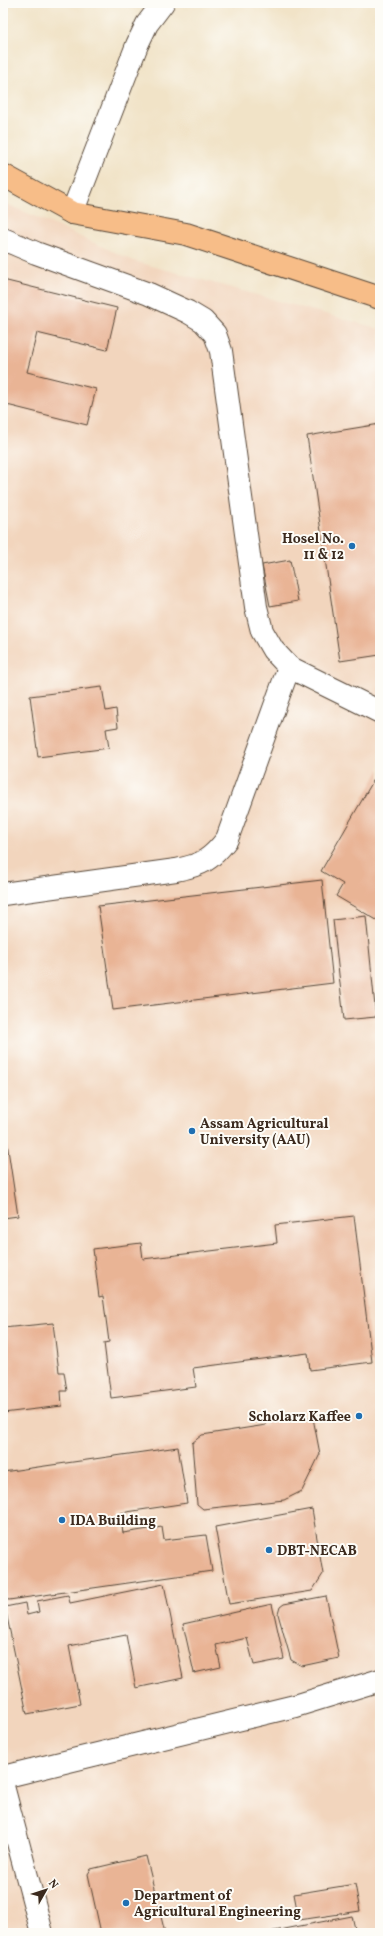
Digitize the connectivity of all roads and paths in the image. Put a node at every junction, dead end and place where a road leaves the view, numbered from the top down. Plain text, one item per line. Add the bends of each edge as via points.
1 (163, 3) edge
2 (3, 175) edge
3 (72, 213) junction
4 (3, 239) edge
5 (380, 298) edge
6 (289, 667) junction
7 (380, 712) edge
8 (3, 894) edge
9 (380, 1680) edge
10 (3, 1777) edge
11 (3, 1786) edge
12 (42, 1933) edge

1 - 3 street via 147,24 137,45
2 - 3 main road
3 - 5 main road via 186,234
4 - 6 street via 149,294 203,321 215,334 221,351 256,607 262,631
6 - 7 street
6 - 8 street via 227,839 205,862 176,870
9 - 10 street via 295,1706
11 - 12 street

